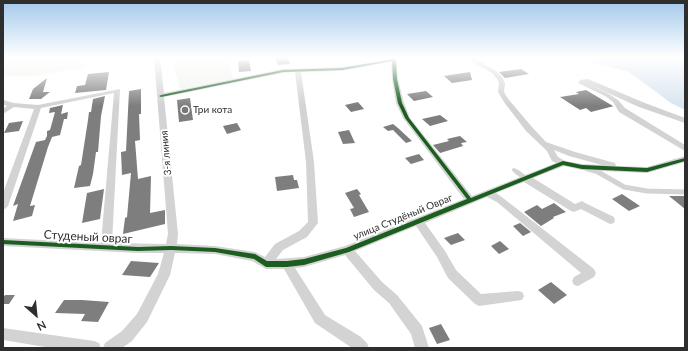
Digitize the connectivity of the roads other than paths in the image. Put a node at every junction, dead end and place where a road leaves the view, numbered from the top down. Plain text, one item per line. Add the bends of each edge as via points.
1 (159, 73) edge
2 (269, 73) edge
3 (298, 73) edge
4 (395, 73) edge
5 (495, 73) edge
6 (161, 96) junction
7 (3, 102) edge
8 (13, 105) junction
9 (38, 107) junction
10 (3, 112) edge
11 (685, 120) edge
12 (545, 144) junction
13 (685, 149) edge
14 (685, 159) edge
15 (562, 163) junction
16 (582, 167) junction
17 (627, 168) junction
18 (514, 170) dead end
19 (525, 178) junction
20 (685, 192) edge
21 (487, 193) junction
22 (470, 200) junction
23 (3, 206) edge
24 (610, 220) dead end
25 (418, 221) junction
26 (3, 242) edge
27 (106, 247) junction
28 (172, 248) junction
29 (347, 250) junction
30 (266, 264) junction
31 (287, 264) junction
32 (578, 281) dead end
33 (518, 296) dead end
34 (3, 334) edge
35 (94, 348) edge
36 (110, 348) edge
37 (362, 348) edge
38 (422, 348) edge

1 - 6 street, 3-я линия
2 - 6 street
3 - 30 street via 310,162 313,223 303,234 279,247
4 - 22 street via 400,103 407,118
5 - 12 street via 502,83 501,92 506,101
6 - 28 street, 3-я линия via 173,234
7 - 8 street
8 - 9 street
8 - 10 street
9 - 23 street
9 - 27 street via 118,90
11 - 13 street via 588,81 581,83 607,95 616,101 622,110
12 - 15 street via 555,159
12 - 17 street via 572,154
14 - 17 street via 646,170
15 - 16 street
15 - 19 street, улица Студёный Овраг
16 - 17 street
16 - 20 lane via 601,173 624,187 647,191
18 - 19 lane
19 - 21 street, улица Студёный Овраг
19 - 24 street via 574,208 582,205
21 - 22 street, улица Студёный Овраг
21 - 32 street via 500,200 590,273
22 - 25 street, улица Студёный Овраг
25 - 29 street, улица Студёный Овраг
25 - 33 street via 452,274 479,300
26 - 27 street, Студеный овраг
27 - 28 street, Студеный овраг
28 - 30 street, улица Студёный Овраг via 222,251 255,257
28 - 36 street, 3-я линия via 164,275 142,318 127,336
29 - 31 street, улица Студёный Овраг
29 - 38 street via 378,286 393,299 417,331
30 - 31 street, улица Студёный Овраг
31 - 37 street via 320,319
34 - 35 street

